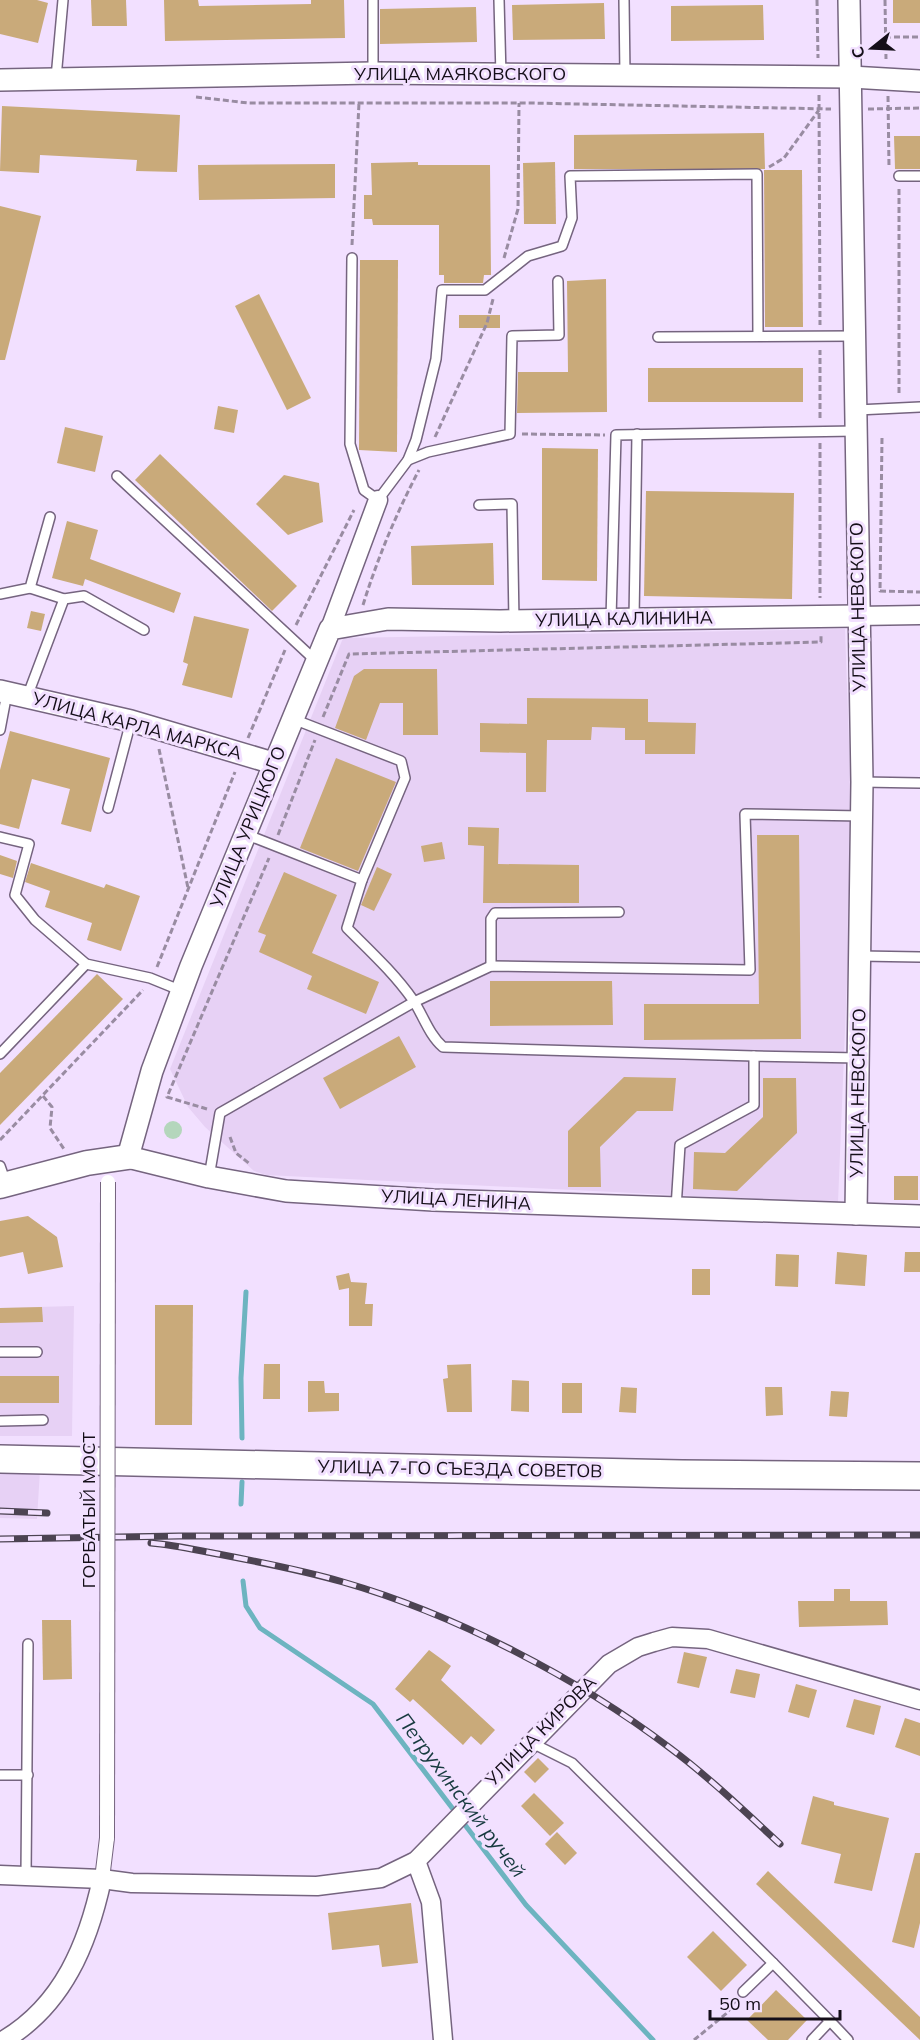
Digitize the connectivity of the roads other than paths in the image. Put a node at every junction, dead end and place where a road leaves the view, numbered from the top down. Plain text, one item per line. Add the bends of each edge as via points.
1 (63, 0) edge
2 (373, 0) edge
3 (499, 0) edge
4 (624, 0) edge
5 (849, 0) edge
6 (373, 73) junction
7 (625, 75) junction
8 (501, 76) junction
9 (851, 77) junction
10 (56, 79) junction
11 (0, 80) edge
12 (920, 81) edge
13 (899, 176) road end
14 (920, 176) edge
15 (352, 258) road end
16 (558, 280) dead end
17 (856, 335) junction
18 (758, 336) junction
19 (658, 337) dead end
20 (920, 407) edge
21 (855, 410) junction
22 (856, 431) junction
23 (638, 435) junction
24 (408, 460) junction
25 (117, 476) dead end
26 (378, 500) junction
27 (479, 505) dead end
28 (50, 517) dead end
29 (30, 588) junction
30 (0, 594) edge
31 (64, 599) junction
32 (920, 615) edge
33 (857, 616) junction
34 (611, 619) junction
35 (634, 619) junction
36 (514, 621) junction
37 (330, 629) junction
38 (144, 630) dead end
39 (316, 661) junction
40 (12, 694) edge
41 (292, 718) junction
42 (131, 721) junction
43 (0, 730) edge
44 (273, 763) junction
45 (862, 782) junction
46 (920, 783) edge
47 (108, 808) dead end
48 (862, 816) junction
49 (245, 834) junction
50 (0, 837) edge
51 (362, 880) junction
52 (619, 912) dead end
53 (860, 957) junction
54 (920, 957) edge
55 (86, 964) junction
56 (491, 966) junction
57 (182, 991) junction
58 (414, 1002) junction
59 (0, 1054) edge
60 (754, 1056) junction
61 (859, 1058) junction
62 (128, 1157) junction
63 (209, 1177) junction
64 (2, 1179) edge
65 (108, 1182) dead end
66 (676, 1208) junction
67 (856, 1214) junction
68 (920, 1216) edge
69 (0, 1352) edge
70 (37, 1352) dead end
71 (43, 1420) dead end
72 (0, 1421) edge
73 (0, 1459) edge
74 (920, 1476) edge
75 (28, 1644) dead end
76 (920, 1700) edge
77 (530, 1742) junction
78 (0, 1775) edge
79 (28, 1775) junction
80 (416, 1861) junction
81 (0, 1875) edge
82 (26, 1875) junction
83 (102, 1879) junction
84 (773, 1963) junction
85 (743, 1992) road end
86 (830, 2021) junction
87 (4, 2040) edge
88 (443, 2040) edge
89 (812, 2040) edge
90 (848, 2040) edge

1 - 10 lane
2 - 6 lane
3 - 8 lane
4 - 7 lane
5 - 9 street, УЛИЦА НЕВСКОГО
6 - 8 street, УЛИЦА МАЯКОВСКОГО
6 - 10 street, УЛИЦА МАЯКОВСКОГО
7 - 8 street, УЛИЦА МАЯКОВСКОГО
7 - 9 street, УЛИЦА МАЯКОВСКОГО
9 - 12 street, УЛИЦА МАЯКОВСКОГО
9 - 17 street, УЛИЦА НЕВСКОГО
10 - 11 street, УЛИЦА МАЯКОВСКОГО
13 - 14 lane
15 - 26 lane via 350,444 364,490
16 - 24 lane via 559,335 512,336 510,434
17 - 18 lane
17 - 21 street, УЛИЦА НЕВСКОГО
18 - 19 lane
18 - 24 lane via 757,174 570,176 572,218 562,246 528,256 485,290 442,290 436,359
20 - 21 lane
21 - 22 street, УЛИЦА НЕВСКОГО
22 - 23 lane
22 - 33 street, УЛИЦА НЕВСКОГО
23 - 34 lane via 616,435
23 - 35 lane
24 - 26 lane
25 - 39 lane
26 - 37 street, УЛИЦА УРИЦКОГО
27 - 36 lane via 512,504
28 - 29 lane
29 - 30 lane
29 - 31 lane
31 - 38 lane via 84,596
31 - 40 lane
32 - 33 street, УЛИЦА КАЛИНИНА
33 - 35 street, УЛИЦА КАЛИНИНА
33 - 45 street, УЛИЦА НЕВСКОГО
34 - 35 street, УЛИЦА КАЛИНИНА
34 - 36 street, УЛИЦА КАЛИНИНА
36 - 37 street, УЛИЦА КАЛИНИНА via 388,619
37 - 39 street, УЛИЦА УРИЦКОГО
39 - 41 street, УЛИЦА УРИЦКОГО
40 - 42 street, УЛИЦА КАРЛА МАРКСА
40 - 43 lane
41 - 44 street, УЛИЦА УРИЦКОГО
41 - 51 lane via 400,761 405,778
42 - 44 street, УЛИЦА КАРЛА МАРКСА
42 - 47 lane
44 - 49 street, УЛИЦА УРИЦКОГО
45 - 46 lane
45 - 48 street, УЛИЦА НЕВСКОГО
48 - 53 street, УЛИЦА НЕВСКОГО
48 - 56 lane via 744,814 750,970
49 - 51 lane
49 - 57 street, УЛИЦА УРИЦКОГО
50 - 55 lane via 29,844 15,895 35,920
51 - 58 lane via 347,928
52 - 56 lane via 495,913 491,919
53 - 54 lane
53 - 61 street, УЛИЦА НЕВСКОГО
55 - 57 lane via 150,978
55 - 59 lane
56 - 58 lane
57 - 62 street, УЛИЦА УРИЦКОГО via 152,1071
58 - 60 lane via 436,1041 450,1049
58 - 63 lane via 220,1113
60 - 61 lane
60 - 66 lane via 754,1105 680,1145
61 - 67 street, УЛИЦА НЕВСКОГО
62 - 63 street, УЛИЦА ЛЕНИНА
62 - 64 main road, УЛИЦА ЛЕНИНА
63 - 66 street, УЛИЦА ЛЕНИНА via 286,1191
65 - 83 street, ГОРБАТЫЙ МОСТ, bridge via 107,1838
66 - 67 street, УЛИЦА ЛЕНИНА
67 - 68 street, УЛИЦА ЛЕНИНА
69 - 70 lane
71 - 72 lane
73 - 74 main road, УЛИЦА 7-ГО СЪЕЗДА СОВЕТОВ
75 - 79 lane
76 - 77 street, УЛИЦА КИРОВА via 708,1639 672,1637 638,1647 609,1664
77 - 80 street, УЛИЦА КИРОВА
77 - 84 lane via 572,1763
78 - 79 lane
79 - 82 lane
80 - 83 street, УЛИЦА КИРОВА via 381,1878 317,1886 132,1883
80 - 88 street via 431,1902
81 - 82 street, УЛИЦА КИРОВА
82 - 83 street, УЛИЦА КИРОВА
83 - 87 street via 83,1944 60,1988 29,2022
84 - 85 lane
84 - 86 lane
86 - 89 lane
86 - 90 lane

